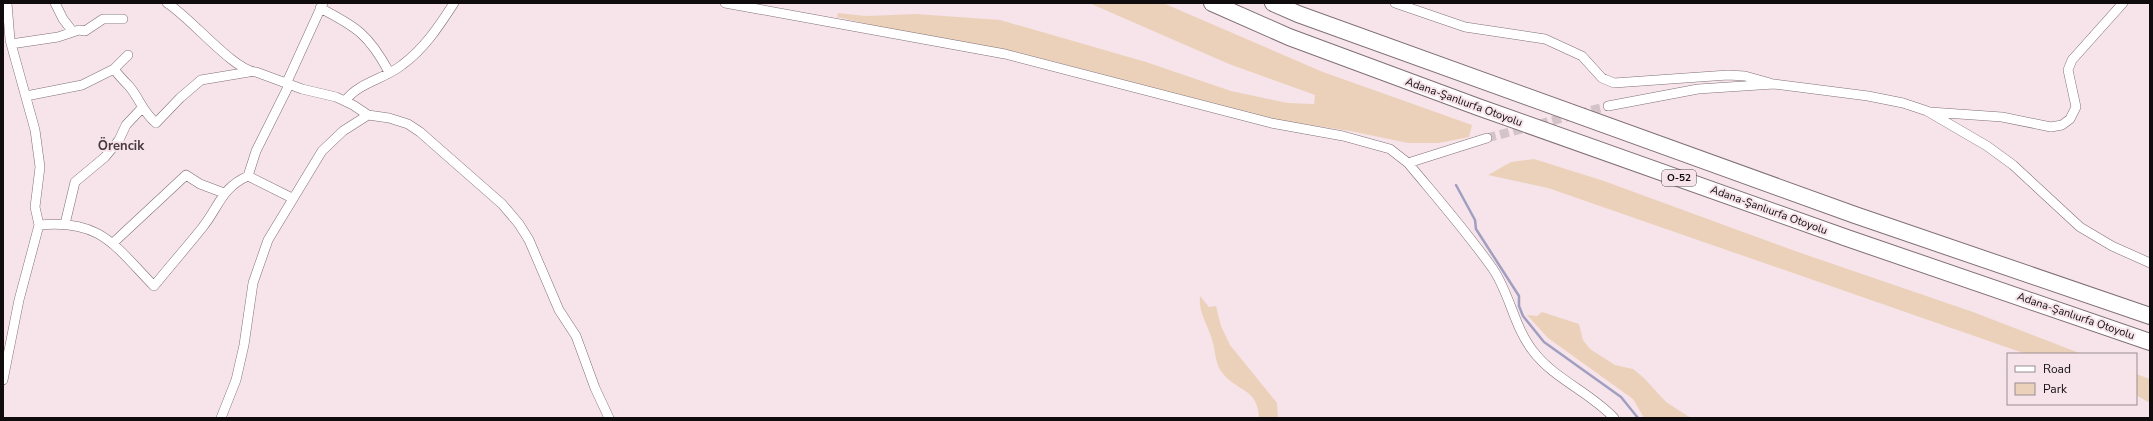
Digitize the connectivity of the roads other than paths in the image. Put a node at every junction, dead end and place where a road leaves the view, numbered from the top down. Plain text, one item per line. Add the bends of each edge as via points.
1 (7, 3) edge
2 (55, 3) edge
3 (167, 3) edge
4 (454, 3) edge
5 (725, 3) edge
6 (1212, 3) edge
7 (1273, 3) edge
8 (1395, 3) edge
9 (2123, 3) edge
10 (321, 6) edge
11 (123, 20) dead end
12 (73, 32) junction
13 (12, 44) junction
14 (128, 55) dead end
15 (114, 69) junction
16 (249, 72) junction
17 (389, 72) junction
18 (1774, 84) junction
19 (288, 85) junction
20 (26, 96) junction
21 (345, 101) junction
22 (1608, 106) tunnel mouth
23 (142, 108) junction
24 (1926, 111) junction
25 (368, 115) junction
26 (1487, 138) tunnel mouth
27 (1408, 163) junction
28 (248, 176) junction
29 (224, 193) junction
30 (292, 198) junction
31 (65, 224) junction
32 (39, 225) junction
33 (113, 243) junction
34 (2150, 263) edge
35 (2150, 316) edge
36 (2150, 342) edge
37 (3, 380) edge
38 (221, 418) edge
39 (609, 418) edge
40 (1614, 418) edge

1 - 13 street
2 - 12 street
3 - 16 street
4 - 17 street via 435,32 418,51 402,66
5 - 27 street via 1005,54 1255,120 1343,136 1390,149
6 - 36 highway, Adana-Şanlıurfa Otoyolu / O-52 via 1289,37 1478,107
7 - 35 highway, O-52 via 1486,84
8 - 18 street via 1466,27 1545,39 1582,56 1602,78 1614,83 1728,75 1755,78
9 - 24 street via 2072,60 2068,70 2076,107 2066,123 2051,127 2002,117
10 - 17 street via 353,25 378,52
10 - 19 street
11 - 12 street via 103,19 85,31
12 - 13 street via 58,37
13 - 20 street
14 - 15 street
15 - 20 street via 82,85
15 - 23 street
16 - 19 street via 256,72
16 - 23 street via 201,80 156,123
17 - 21 street via 351,93
18 - 22 street via 1698,89
18 - 24 street via 1868,96
19 - 21 street
19 - 28 street via 256,152
20 - 32 street via 39,155 35,207
21 - 25 street
23 - 31 street via 126,125 119,140 105,157 75,182
24 - 34 street via 2000,155 2084,229 2112,246
25 - 30 street via 351,125 329,144
25 - 39 street via 396,119 414,128 511,214 529,240 559,310 576,336
26 - 27 street
27 - 40 street via 1494,270 1522,335 1533,351 1546,365 1591,397
28 - 29 street
28 - 30 street
29 - 33 street via 200,184 186,175
29 - 33 street via 207,222 154,286
30 - 38 street via 268,240 257,267 236,380
31 - 32 street
31 - 33 street via 95,230
32 - 37 street via 19,300

